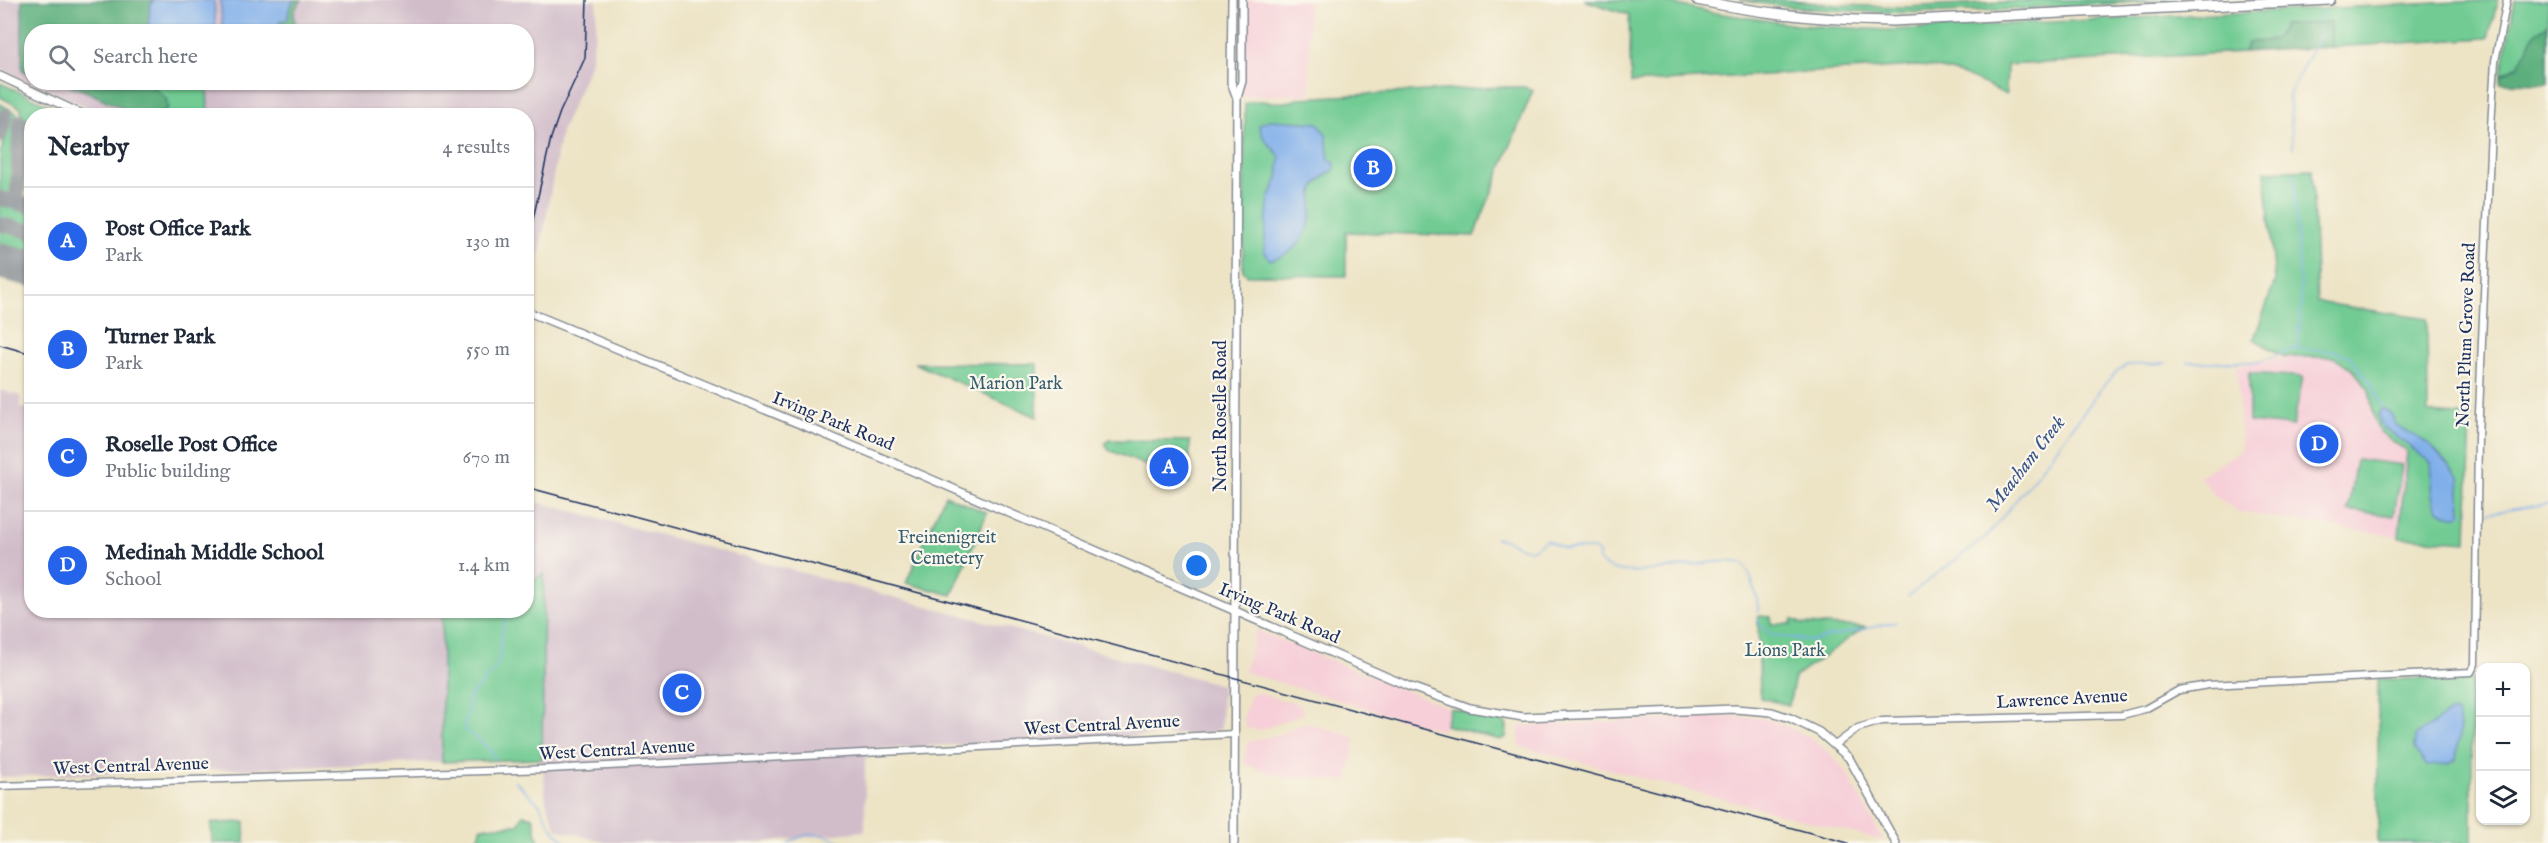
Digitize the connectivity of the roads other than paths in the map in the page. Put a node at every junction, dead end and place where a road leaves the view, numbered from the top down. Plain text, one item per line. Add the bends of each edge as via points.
1 (1232, 0) edge
2 (1242, 0) edge
3 (1697, 0) edge
4 (2330, 0) edge
5 (2507, 2) edge
6 (0, 76) edge
7 (24, 87) edge
8 (30, 90) edge
9 (1237, 98) junction
10 (69, 108) edge
11 (534, 315) edge
12 (1235, 612) junction
13 (2471, 672) joint
14 (1235, 734) junction
15 (1835, 745) junction
16 (0, 786) edge
17 (1234, 843) edge
18 (1896, 843) edge

1 - 9 main road, North Roselle Road via 1231,82
2 - 9 main road, North Roselle Road via 1242,81
3 - 4 highway via 1773,13 1892,21
5 - 13 street, North Plum Grove Road via 2495,61 2491,127 2478,431 2475,663
6 - 7 main road
8 - 10 main road
9 - 12 main road, North Roselle Road
11 - 12 main road, Irving Park Road via 887,460
12 - 14 main road, North Roselle Road
12 - 15 main road, Irving Park Road via 1408,686 1492,714 1523,717 1752,709 1800,722
13 - 15 street, Lawrence Avenue via 2208,685 2179,690 2145,709 2122,715 1882,721 1858,728
14 - 16 street, West Central Avenue via 548,769
14 - 17 main road, North Roselle Road
15 - 18 main road, Irving Park Road via 1854,766

